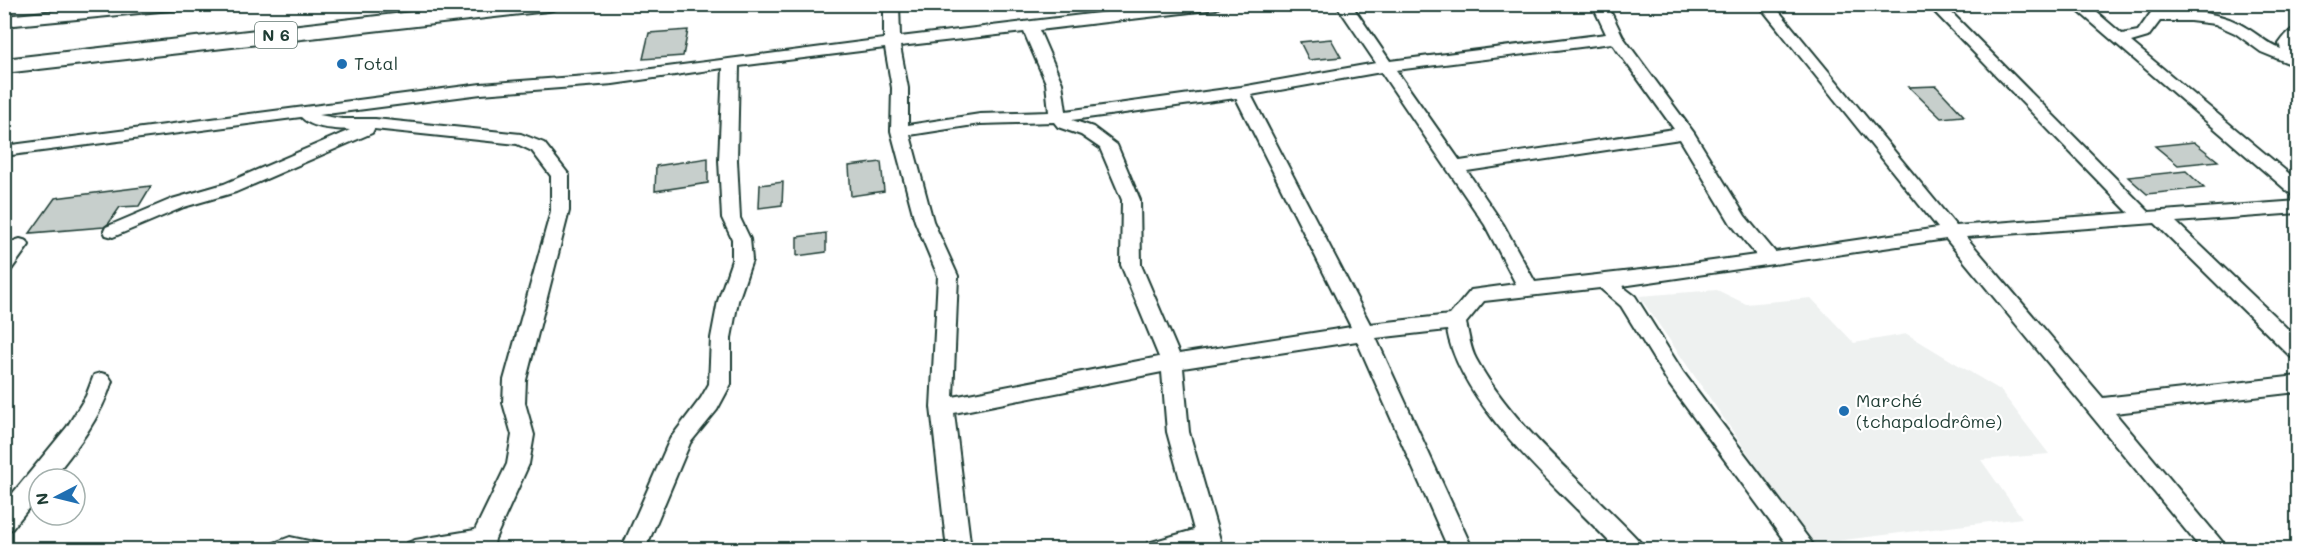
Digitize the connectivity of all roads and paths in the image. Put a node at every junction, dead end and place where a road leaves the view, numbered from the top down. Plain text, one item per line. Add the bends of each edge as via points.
1 (181, 4) edge
2 (447, 4) edge
3 (548, 4) edge
4 (891, 4) edge
5 (1216, 4) edge
6 (1343, 4) edge
7 (1599, 4) edge
8 (1765, 4) edge
9 (1934, 4) edge
10 (2077, 4) edge
11 (2161, 11) edge
12 (4, 21) edge
13 (1030, 27) junction
14 (2298, 32) edge
15 (1616, 38) junction
16 (2119, 40) junction
17 (892, 44) junction
18 (4, 53) edge
19 (2295, 59) edge
20 (731, 62) junction
21 (4, 66) edge
22 (1386, 66) junction
23 (1241, 92) junction
24 (307, 113) junction
25 (1058, 117) junction
26 (375, 124) junction
27 (900, 131) junction
28 (1684, 133) junction
29 (4, 151) edge
30 (1455, 166) junction
31 (2295, 186) edge
32 (2298, 207) edge
33 (2153, 218) junction
34 (113, 231) dead end
35 (1951, 232) junction
36 (20, 245) dead end
37 (1770, 259) junction
38 (4, 265) edge
39 (1604, 281) junction
40 (1529, 289) junction
41 (1456, 322) junction
42 (1363, 331) junction
43 (2298, 351) edge
44 (1172, 362) junction
45 (101, 381) dead end
46 (2298, 384) edge
47 (942, 407) junction
48 (2097, 407) junction
49 (4, 522) edge
50 (1209, 543) edge
51 (482, 544) edge
52 (282, 549) edge
53 (310, 549) edge
54 (415, 549) edge
55 (633, 549) edge
56 (959, 549) edge
57 (1156, 549) edge
58 (1461, 549) edge
59 (1633, 549) edge
60 (1805, 549) edge
61 (2217, 549) edge

1 - 12 street
2 - 18 main road, N 6
3 - 21 main road, N 6
4 - 17 street
5 - 13 street
6 - 22 street
7 - 15 street
8 - 35 street
9 - 33 street
10 - 16 street
11 - 16 street via 2143,34
11 - 19 street via 2220,20 2270,50
13 - 17 street
13 - 25 street via 1054,83
14 - 19 street via 2287,44
15 - 22 street
15 - 28 street
16 - 31 street
17 - 20 street
17 - 27 street via 900,88
20 - 24 street via 613,79 481,89
20 - 55 street via 731,218 741,239 742,260 721,338 720,384 681,440
22 - 23 street
22 - 30 street
23 - 25 street
23 - 42 street
24 - 26 street via 309,118 322,122
24 - 29 street
25 - 27 street via 980,119
25 - 44 street via 1108,145 1131,200 1131,265
26 - 34 street via 230,188
26 - 51 street via 521,139 538,147 560,175 560,211 514,380 514,403 523,435 518,464
27 - 47 street via 924,221 948,276
28 - 30 street
28 - 37 street via 1738,220
30 - 40 street via 1494,224
32 - 33 street
33 - 35 street
33 - 43 street
35 - 37 street
35 - 48 street
36 - 38 street
37 - 39 street
39 - 40 street
39 - 60 street via 1628,301 1676,378
40 - 41 street via 1478,295
41 - 42 street
41 - 59 street via 1465,360 1518,433
42 - 44 street
42 - 58 street
44 - 47 street
44 - 50 street via 1178,432
45 - 49 street via 99,393 71,436
46 - 48 street
47 - 56 street
48 - 61 street
50 - 57 street
51 - 54 street
52 - 53 street

